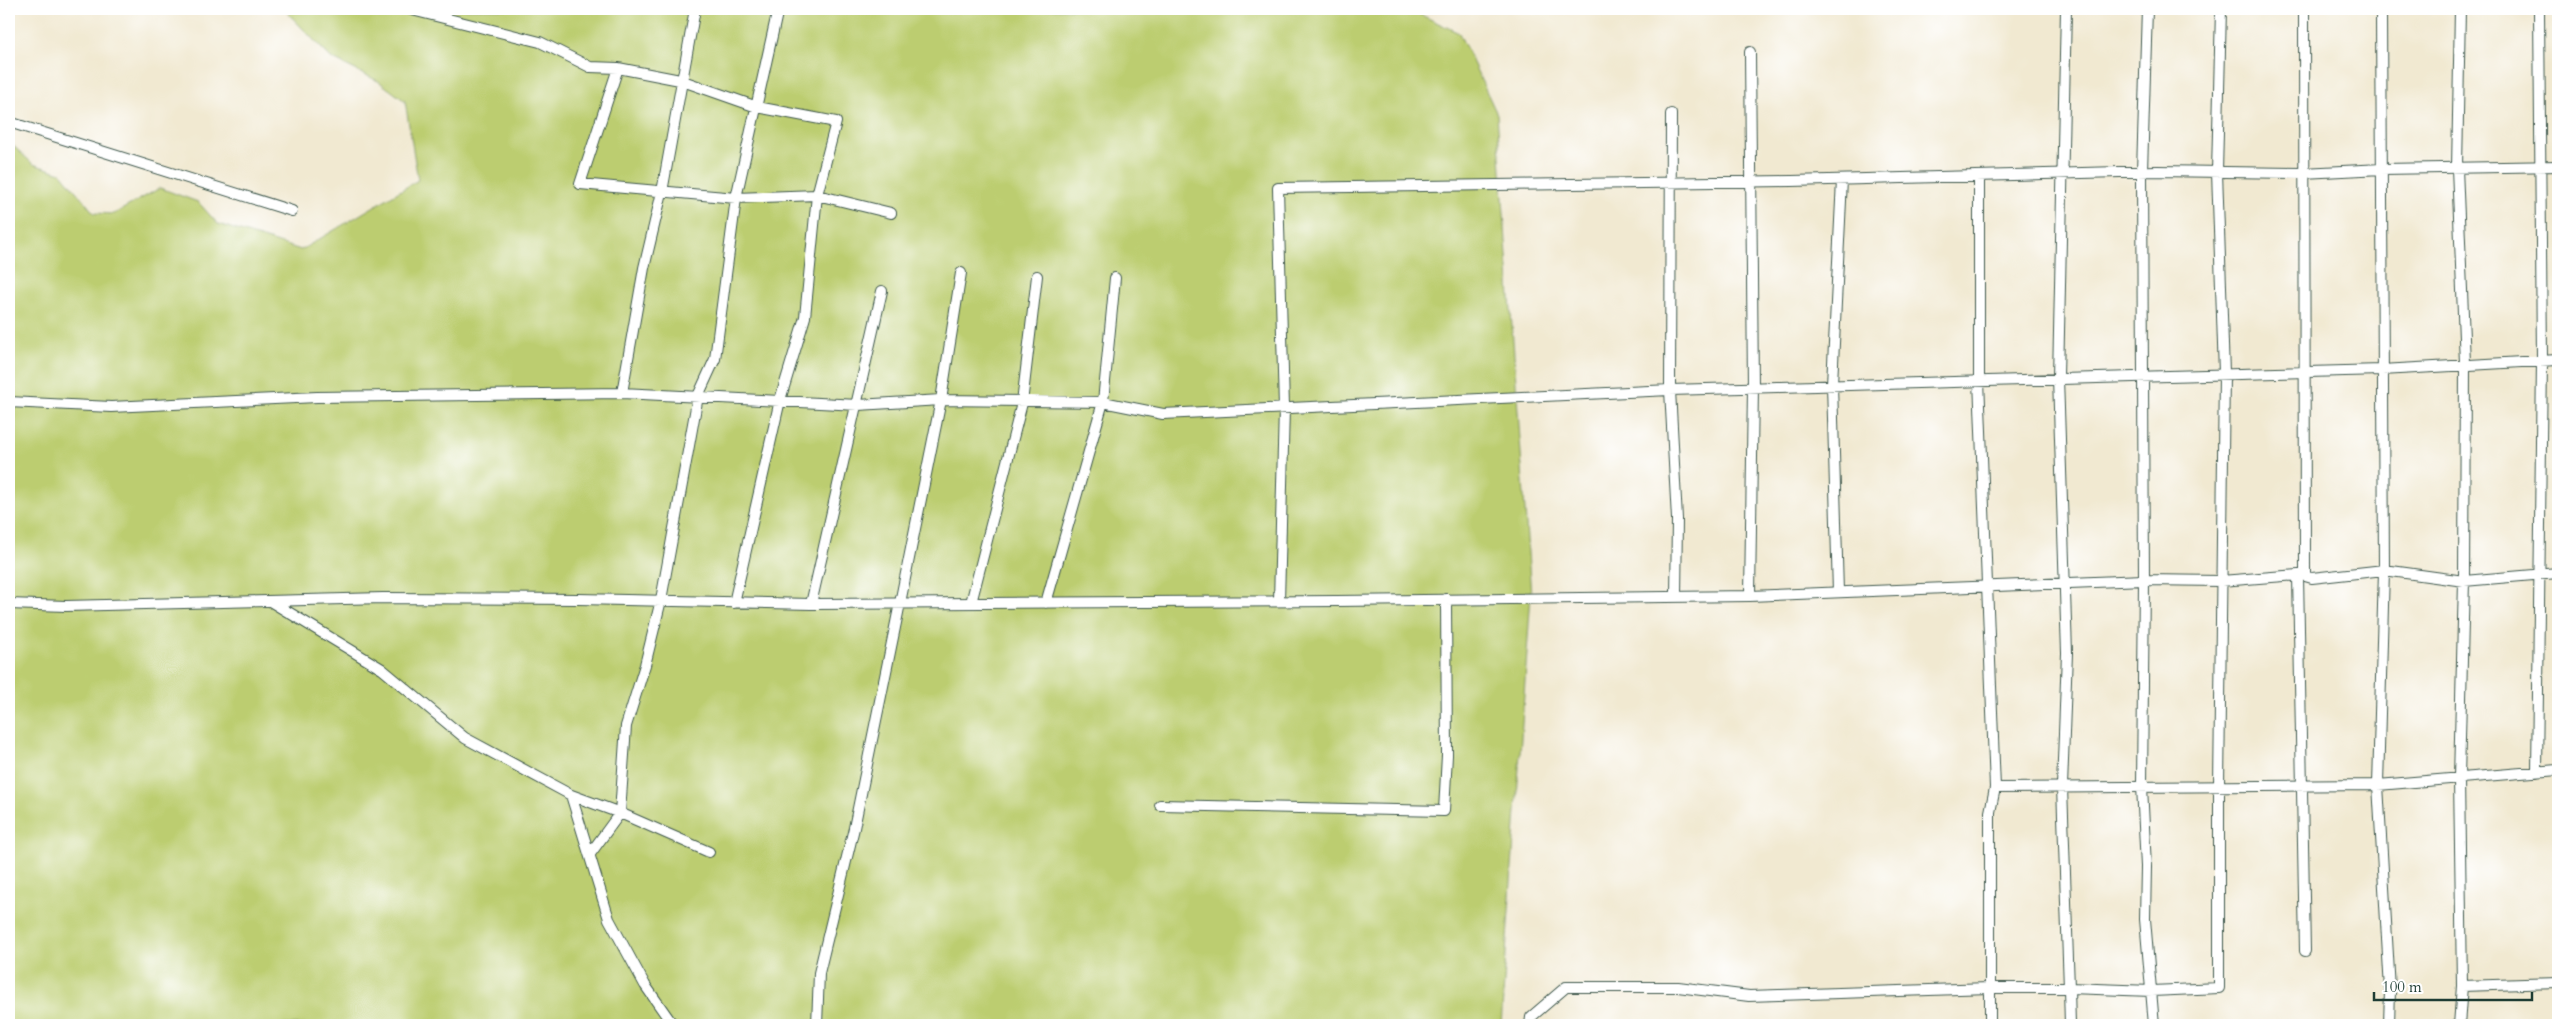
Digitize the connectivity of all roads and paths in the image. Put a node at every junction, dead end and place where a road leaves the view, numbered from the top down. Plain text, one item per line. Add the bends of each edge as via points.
1 (408, 9) edge
2 (694, 9) edge
3 (778, 9) edge
4 (2066, 9) edge
5 (2147, 9) edge
6 (2222, 9) edge
7 (2304, 9) edge
8 (2381, 9) edge
9 (2460, 9) edge
10 (2539, 9) edge
11 (1750, 52) dead end
12 (618, 68) junction
13 (680, 80) junction
14 (757, 106) junction
15 (1671, 114) dead end
16 (9, 122) edge
17 (2558, 166) edge
18 (2457, 168) junction
19 (2538, 168) junction
20 (2382, 169) junction
21 (2142, 171) junction
22 (2217, 172) junction
23 (2303, 173) junction
24 (2063, 174) junction
25 (1979, 176) junction
26 (1842, 180) junction
27 (1671, 181) junction
28 (1750, 181) junction
29 (662, 192) junction
30 (817, 195) junction
31 (736, 198) junction
32 (292, 211) dead end
33 (891, 213) dead end
34 (961, 273) dead end
35 (1037, 276) dead end
36 (1115, 278) dead end
37 (882, 291) dead end
38 (2542, 360) junction
39 (2558, 360) edge
40 (2466, 364) junction
41 (2382, 370) junction
42 (2305, 371) junction
43 (2224, 373) junction
44 (2145, 375) junction
45 (2058, 378) junction
46 (1979, 380) junction
47 (1832, 384) junction
48 (1753, 387) junction
49 (1670, 390) junction
50 (622, 393) junction
51 (698, 396) junction
52 (780, 400) junction
53 (941, 400) junction
54 (9, 402) edge
55 (1022, 402) junction
56 (1103, 402) junction
57 (858, 405) junction
58 (1284, 408) junction
59 (2384, 570) junction
60 (2558, 573) edge
61 (2301, 575) junction
62 (2540, 575) junction
63 (2144, 580) junction
64 (2221, 581) junction
65 (2464, 581) junction
66 (2063, 583) junction
67 (1986, 586) junction
68 (1838, 592) junction
69 (1750, 596) junction
70 (1676, 597) junction
71 (1446, 599) junction
72 (269, 600) junction
73 (660, 600) junction
74 (1280, 601) junction
75 (734, 602) junction
76 (900, 603) junction
77 (971, 603) junction
78 (1046, 603) junction
79 (9, 604) edge
80 (811, 604) junction
81 (2558, 770) edge
82 (2537, 772) junction
83 (2459, 778) junction
84 (2378, 785) junction
85 (2142, 786) junction
86 (2219, 786) junction
87 (2301, 786) junction
88 (2062, 787) junction
89 (1995, 788) junction
90 (571, 795) junction
91 (1160, 805) dead end
92 (620, 813) junction
93 (709, 852) dead end
94 (590, 854) junction
95 (2305, 951) dead end
96 (2558, 983) edge
97 (2462, 986) junction
98 (1989, 988) junction
99 (2069, 988) junction
100 (2152, 991) junction
101 (673, 1025) edge
102 (817, 1025) edge
103 (1530, 1025) edge
104 (1990, 1025) edge
105 (2070, 1025) edge
106 (2154, 1025) edge
107 (2389, 1025) edge
108 (2459, 1025) edge

1 - 12 street via 540,42 590,67
2 - 13 street
3 - 14 street
4 - 24 street
5 - 21 street
6 - 22 street
7 - 23 street
8 - 20 street
9 - 18 street
10 - 19 street
11 - 28 street
12 - 13 street
12 - 29 street via 580,184
13 - 14 street
13 - 29 street
14 - 30 street via 836,122
14 - 31 street
15 - 27 street
16 - 32 street
17 - 19 street
18 - 19 street
18 - 20 street
18 - 40 street
19 - 38 street
20 - 23 street
20 - 41 street
21 - 22 street
21 - 24 street
21 - 44 street
22 - 23 street
22 - 43 street
23 - 42 street
24 - 25 street
24 - 45 street
25 - 26 street
25 - 46 street
26 - 28 street
26 - 47 street
27 - 28 street
27 - 49 street
27 - 58 street via 1278,188
28 - 48 street
29 - 31 street
29 - 50 street via 644,268
30 - 31 street
30 - 33 street
30 - 52 street via 805,317
31 - 51 street via 715,359
34 - 53 street
35 - 55 street
36 - 56 street
37 - 57 street
38 - 39 street
38 - 40 street
38 - 62 street
40 - 41 street
40 - 65 street
41 - 42 street
41 - 59 street
42 - 43 street
42 - 61 street
43 - 44 street
43 - 64 street
44 - 45 street
44 - 63 street
45 - 46 street
45 - 66 street
46 - 47 street
46 - 67 street
47 - 48 street
47 - 68 street
48 - 49 street
48 - 69 street
49 - 58 street
49 - 70 street via 1677,519
50 - 51 street
50 - 54 street via 317,397 111,407
51 - 52 street
51 - 73 street
52 - 57 street
52 - 75 street
53 - 55 street
53 - 57 street
53 - 76 street
55 - 56 street
55 - 77 street
56 - 58 street via 1163,414
56 - 78 street
57 - 80 street
58 - 74 street
59 - 61 street via 2312,578
59 - 65 street
59 - 84 street
60 - 62 street
61 - 64 street
61 - 87 street
62 - 65 street
62 - 82 street
63 - 64 street
63 - 66 street
63 - 85 street
64 - 86 street
65 - 83 street
66 - 67 street
66 - 88 street via 2067,653
67 - 68 street
67 - 89 street
68 - 69 street
69 - 70 street
70 - 71 street
71 - 74 street
71 - 91 street via 1444,811
72 - 73 street
72 - 79 street via 66,606
72 - 90 street via 382,669 465,738
73 - 75 street
73 - 92 street via 626,726
74 - 78 street
75 - 80 street
76 - 77 street
76 - 80 street
76 - 102 street via 854,828 819,973
77 - 78 street
81 - 82 street
82 - 83 street
83 - 84 street
83 - 97 street
84 - 87 street
84 - 107 street via 2390,990
85 - 86 street
85 - 88 street
85 - 100 street via 2145,918
86 - 87 street
86 - 100 street via 2220,988
87 - 95 street
88 - 89 street
88 - 99 street
89 - 98 street via 1990,812
90 - 92 street
90 - 94 street
92 - 93 street
92 - 94 street
94 - 101 street via 609,919 645,985
96 - 97 street
97 - 108 street
98 - 99 street
98 - 103 street via 1748,996 1678,987 1566,987 1531,1017
98 - 104 street
99 - 100 street
99 - 105 street
100 - 106 street

